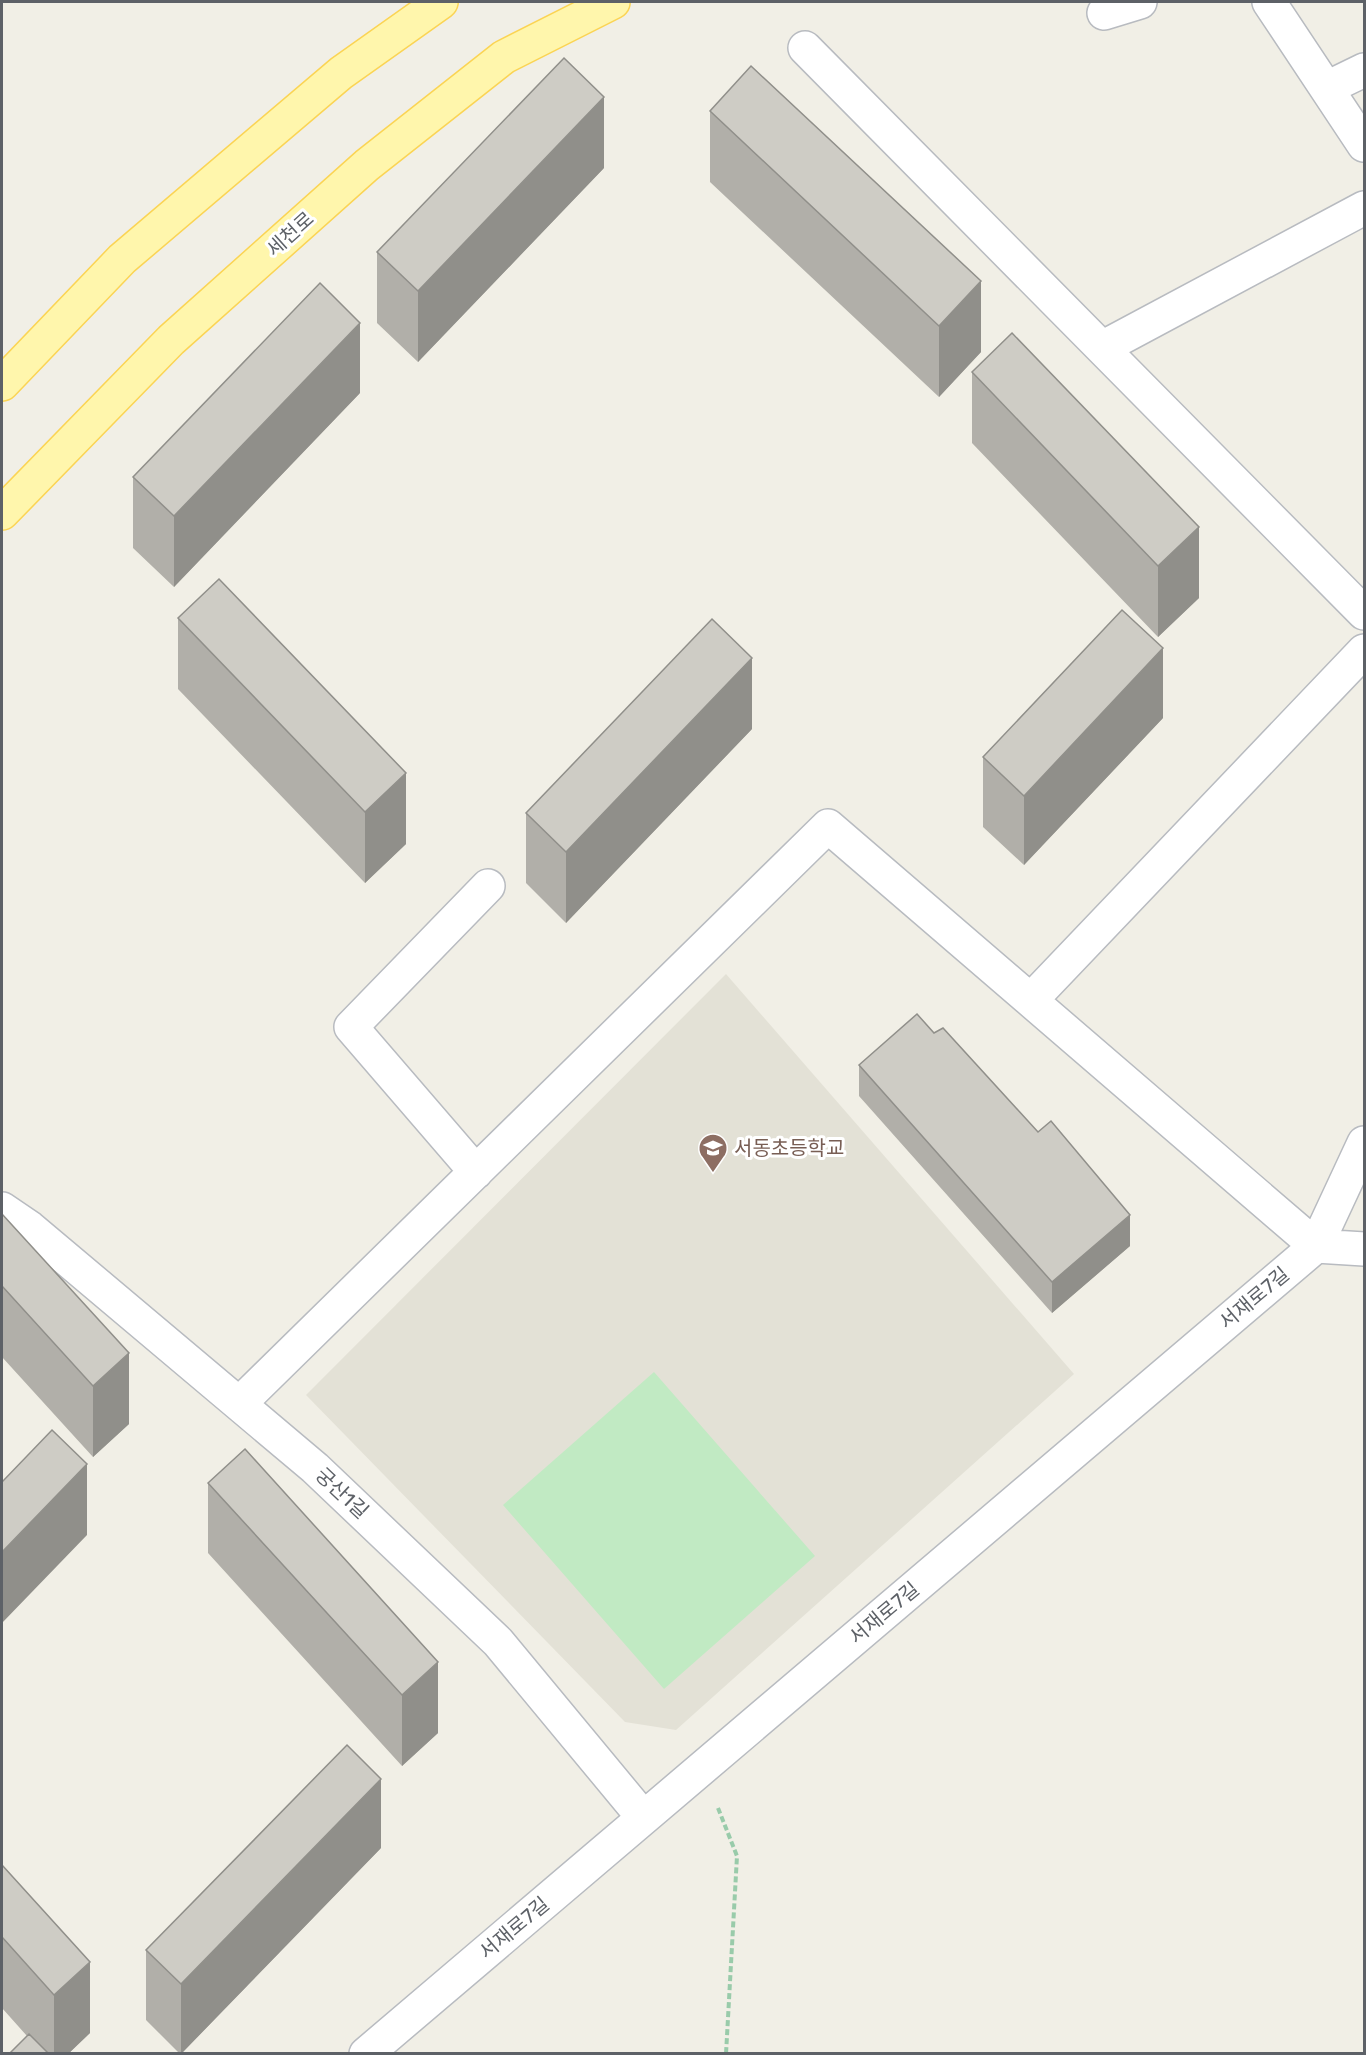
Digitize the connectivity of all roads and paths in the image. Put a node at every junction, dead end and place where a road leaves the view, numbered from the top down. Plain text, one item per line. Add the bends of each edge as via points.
1 (441, 2) edge
2 (613, 2) edge
3 (1140, 2) edge
4 (1269, 2) edge
5 (1104, 13) dead end
6 (805, 48) dead end
7 (1365, 70) edge
8 (1327, 88) junction
9 (1365, 145) edge
10 (1365, 208) edge
11 (1102, 348) junction
12 (2, 384) edge
13 (2, 513) edge
14 (1365, 613) edge
15 (1365, 651) edge
16 (488, 886) dead end
17 (1031, 1000) junction
18 (1365, 1143) edge
19 (476, 1172) junction
20 (2, 1209) edge
21 (1316, 1246) junction
22 (1365, 1249) edge
23 (239, 1404) junction
24 (718, 1808) dead end
25 (644, 1817) junction
26 (366, 2054) edge
27 (726, 2054) edge

1 - 12 main road via 341,73 122,258
2 - 13 main road, 세천로 via 504,57 367,165 171,340
3 - 5 street
4 - 8 street
6 - 11 street
7 - 8 street
8 - 9 street
10 - 11 street
11 - 14 street
15 - 17 street
16 - 19 street via 351,1027
17 - 19 street via 828,826
17 - 21 street
18 - 21 street, 서재로7길
19 - 23 street
20 - 23 street, 궁산1길 via 30,1228
21 - 22 street
21 - 25 street, 서재로7길
23 - 25 street, 궁산1길 via 315,1468 498,1641
24 - 27 path via 737,1857
25 - 26 street, 서재로7길

